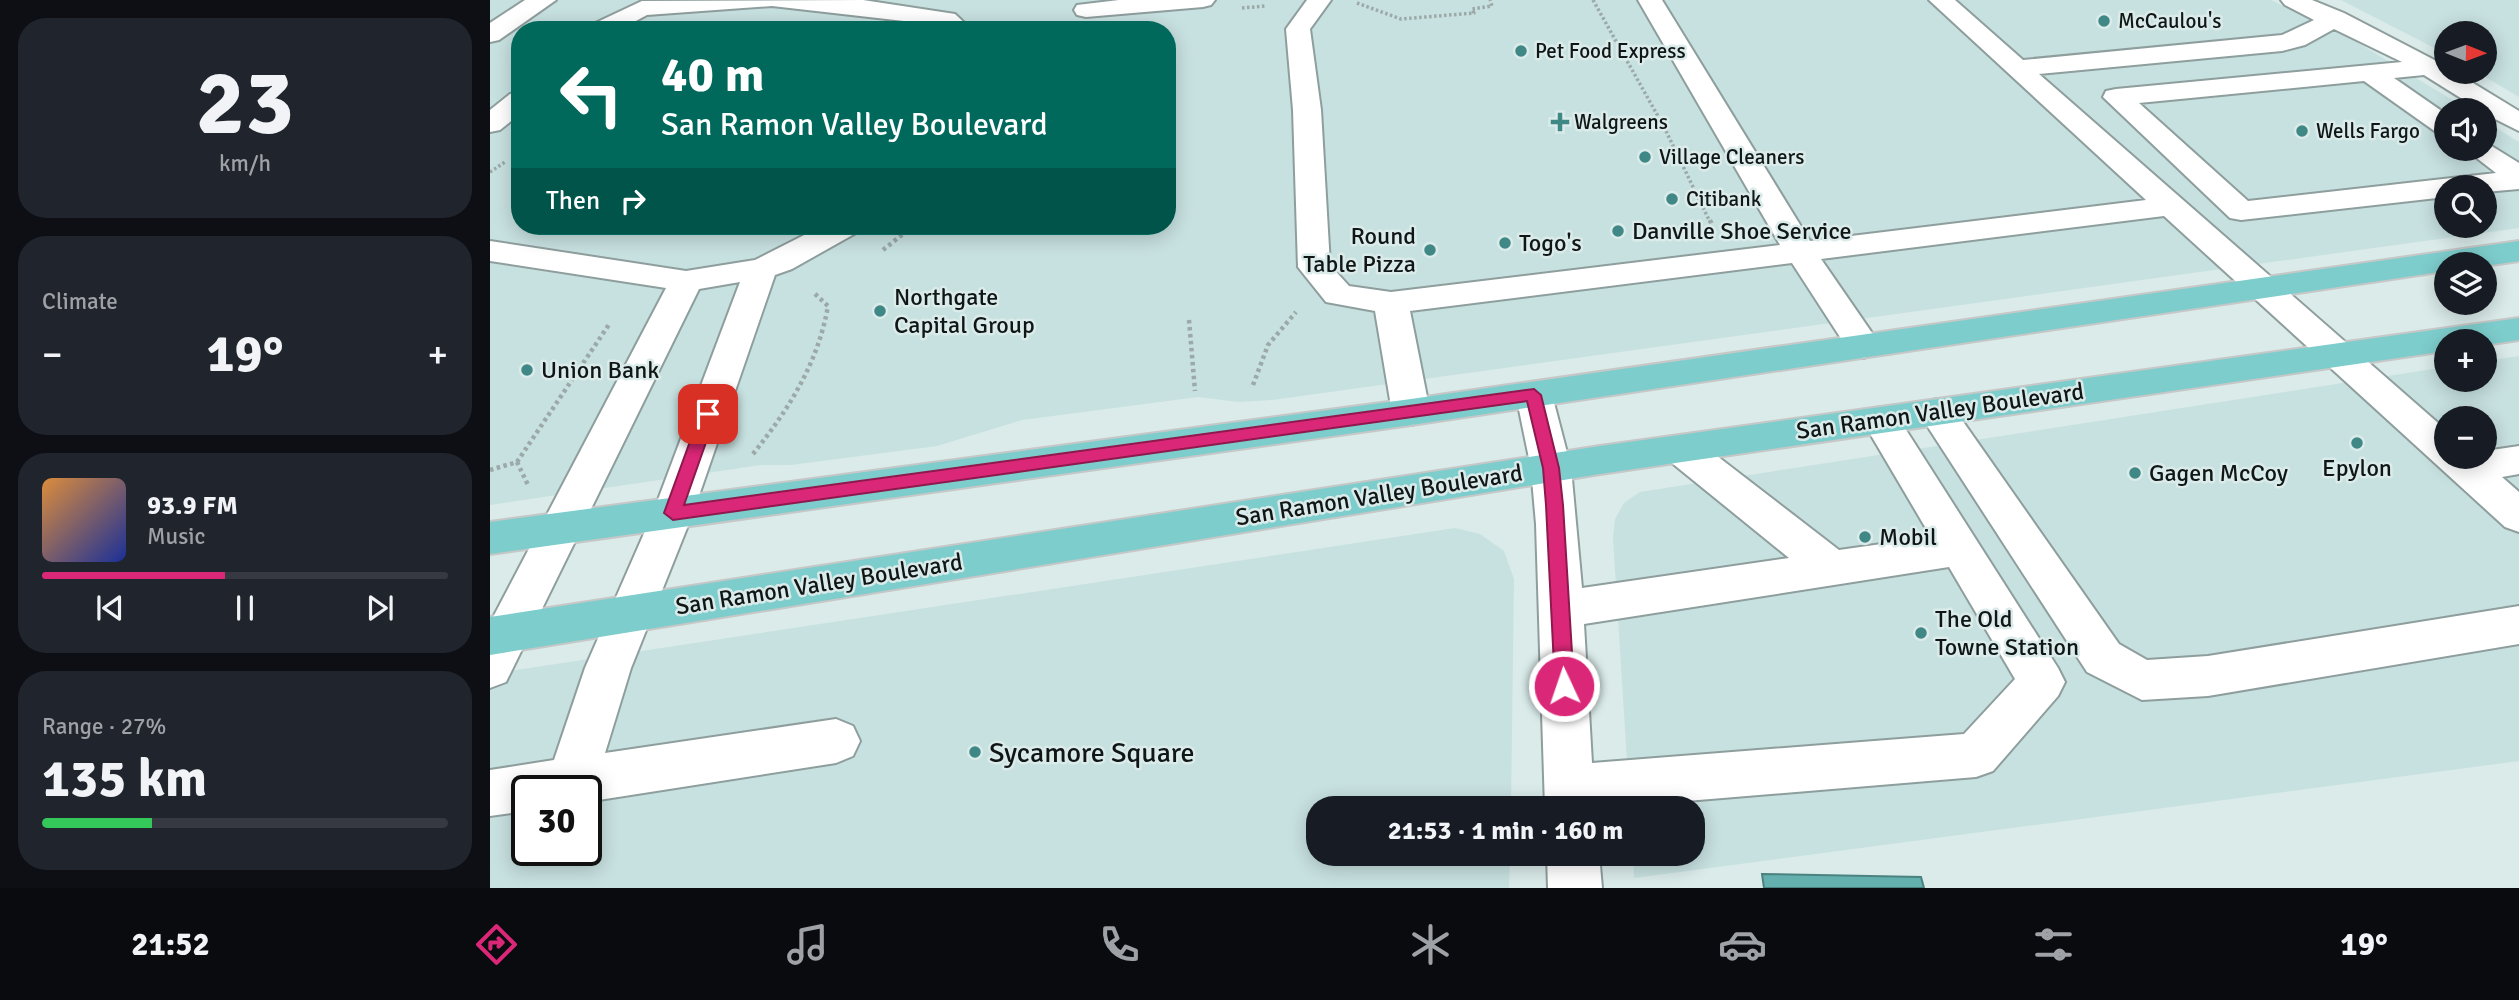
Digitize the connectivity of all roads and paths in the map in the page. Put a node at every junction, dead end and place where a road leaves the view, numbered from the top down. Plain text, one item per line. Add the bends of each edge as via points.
1 (767, 0) edge
2 (778, 0) edge
3 (1203, 0) edge
4 (1319, 0) edge
5 (1490, 0) edge
6 (1592, 0) edge
7 (1650, 0) edge
8 (1941, 0) edge
9 (2293, 0) edge
10 (1348, 1) edge
11 (528, 3) edge
12 (1083, 13) edge
13 (2335, 18) junction
14 (617, 21) edge
15 (949, 21) edge
16 (490, 35) edge
17 (2430, 67) junction
18 (2016, 68) junction
19 (2369, 73) junction
20 (511, 107) edge
21 (2132, 112) junction
22 (2434, 118) edge
23 (2074, 120) junction
24 (2519, 123) edge
25 (490, 124) edge
26 (2496, 161) edge
27 (2519, 178) edge
28 (2497, 181) edge
29 (2434, 190) edge
30 (2241, 211) junction
31 (2179, 212) junction
32 (1712, 227) dead end
33 (829, 235) edge
34 (490, 251) edge
35 (2519, 251) edge
36 (1801, 253) junction
37 (761, 269) junction
38 (686, 281) junction
39 (1330, 286) junction
40 (2264, 288) junction
41 (809, 290) dead end
42 (1391, 303) junction
43 (1189, 320) dead end
44 (2519, 329) edge
45 (1863, 346) junction
46 (2338, 354) junction
47 (1253, 385) dead end
48 (1195, 391) dead end
49 (1534, 395) junction
50 (1411, 412) junction
51 (1937, 412) junction
52 (1881, 420) junction
53 (2434, 440) edge
54 (1681, 449) junction
55 (753, 454) dead end
56 (2497, 460) edge
57 (2519, 460) edge
58 (1551, 468) junction
59 (2466, 469) edge
60 (490, 470) edge
61 (528, 485) dead end
62 (673, 513) junction
63 (2519, 516) edge
64 (563, 528) junction
65 (490, 538) edge
66 (1960, 549) junction
67 (1833, 569) junction
68 (1560, 609) junction
69 (630, 614) junction
70 (2519, 625) edge
71 (495, 646) edge
72 (836, 741) dead end
73 (574, 775) edge
74 (602, 776) edge
75 (511, 790) edge
76 (490, 793) edge
77 (1570, 796) edge
78 (1589, 796) edge
79 (1574, 866) edge
80 (1575, 888) edge

1 - 14 street via 642,8
2 - 15 street
3 - 12 street
4 - 39 street via 1298,29 1307,110 1314,267
5 - 10 path via 1492,6 1472,9 1474,13 1401,19
6 - 32 path via 1664,127
7 - 36 street
8 - 18 street
9 - 13 street
11 - 16 street
13 - 17 street
13 - 18 street via 2296,40
17 - 19 street
17 - 24 street
18 - 23 street
19 - 21 street via 2116,97
19 - 22 street
20 - 25 street
21 - 23 street
21 - 30 street
23 - 31 street
26 - 27 street
27 - 28 street
29 - 30 street
30 - 31 street
31 - 36 street
31 - 40 street
33 - 37 street
34 - 38 street
35 - 40 main road
36 - 42 street
36 - 45 street
37 - 38 street
37 - 62 street
38 - 64 street
39 - 42 street via 1338,295
39 - 47 path via 1283,322 1259,358
40 - 45 main road
40 - 46 street
41 - 55 path via 828,306 818,347 786,414
42 - 50 street
43 - 48 path
44 - 46 main road, San Ramon Valley Boulevard
45 - 49 main road
46 - 51 main road, San Ramon Valley Boulevard
46 - 53 street
49 - 50 main road
49 - 58 street
50 - 62 main road
51 - 52 main road, San Ramon Valley Boulevard
51 - 70 street via 2103,658 2142,680 2208,676
52 - 54 main road, San Ramon Valley Boulevard
52 - 66 street
54 - 58 main road, San Ramon Valley Boulevard
54 - 67 street
56 - 57 street
58 - 68 street
58 - 69 main road, San Ramon Valley Boulevard
59 - 63 street
60 - 61 path via 517,462
62 - 64 main road
62 - 69 street
64 - 65 main road
64 - 71 street
66 - 67 street
66 - 78 street via 2042,682 1976,755
67 - 68 street
68 - 77 street
69 - 71 main road, San Ramon Valley Boulevard
69 - 73 street
72 - 74 street
75 - 76 street
79 - 80 street

